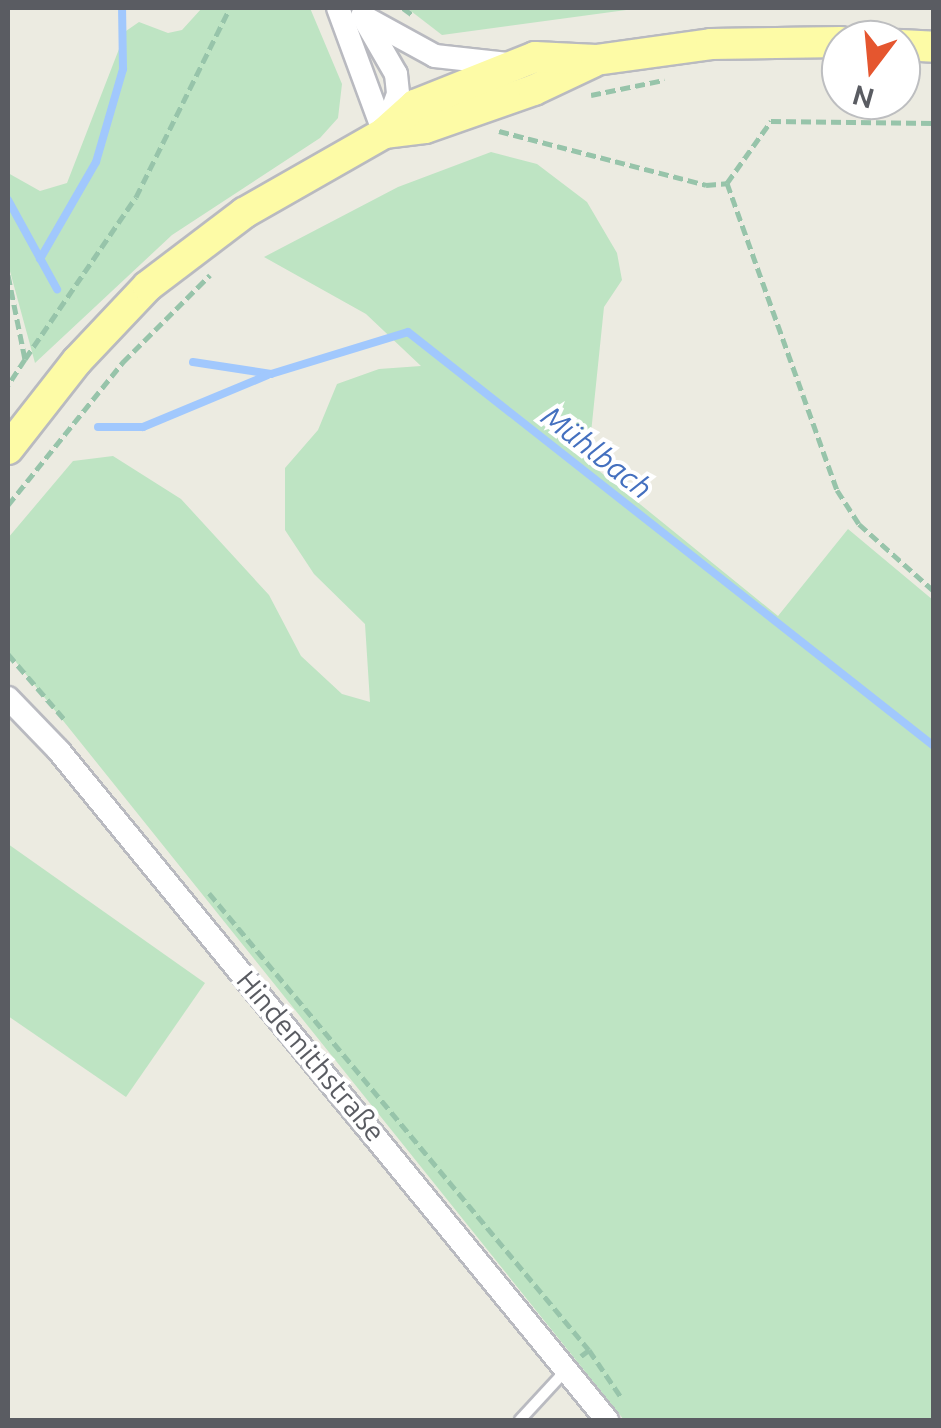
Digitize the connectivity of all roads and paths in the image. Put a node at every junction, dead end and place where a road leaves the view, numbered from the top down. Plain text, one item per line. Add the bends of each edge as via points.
1 (230, 8) edge
2 (338, 8) edge
3 (358, 12) edge
4 (821, 42) edge
5 (596, 60) junction
6 (509, 64) junction
7 (669, 80) dead end
8 (580, 98) dead end
9 (934, 123) edge
10 (480, 126) dead end
11 (384, 133) junction
12 (728, 183) junction
13 (218, 268) dead end
14 (8, 275) edge
15 (26, 358) junction
16 (8, 385) edge
17 (8, 449) edge
18 (8, 506) edge
19 (934, 591) edge
20 (8, 654) edge
21 (8, 698) edge
22 (71, 727) dead end
23 (197, 879) dead end
24 (589, 1350) junction
25 (568, 1368) junction
26 (627, 1407) dead end
27 (520, 1420) edge
28 (607, 1420) edge

1 - 15 path via 136,197
2 - 11 street
3 - 6 street via 436,56
3 - 11 street via 396,74 398,94
4 - 5 main road via 711,44
5 - 6 main road via 535,57
5 - 11 main road via 439,123
6 - 11 main road via 414,105
7 - 8 path
9 - 12 path via 771,121
10 - 12 path via 706,185
11 - 17 main road via 278,190 148,286
12 - 19 path via 838,490 859,524
13 - 18 path via 123,362
14 - 15 path
15 - 16 path
20 - 22 path
21 - 25 street, Hindemithstraße via 59,751
23 - 24 path
24 - 25 path
24 - 26 path
25 - 27 lane
25 - 28 street, Hindemithstraße

